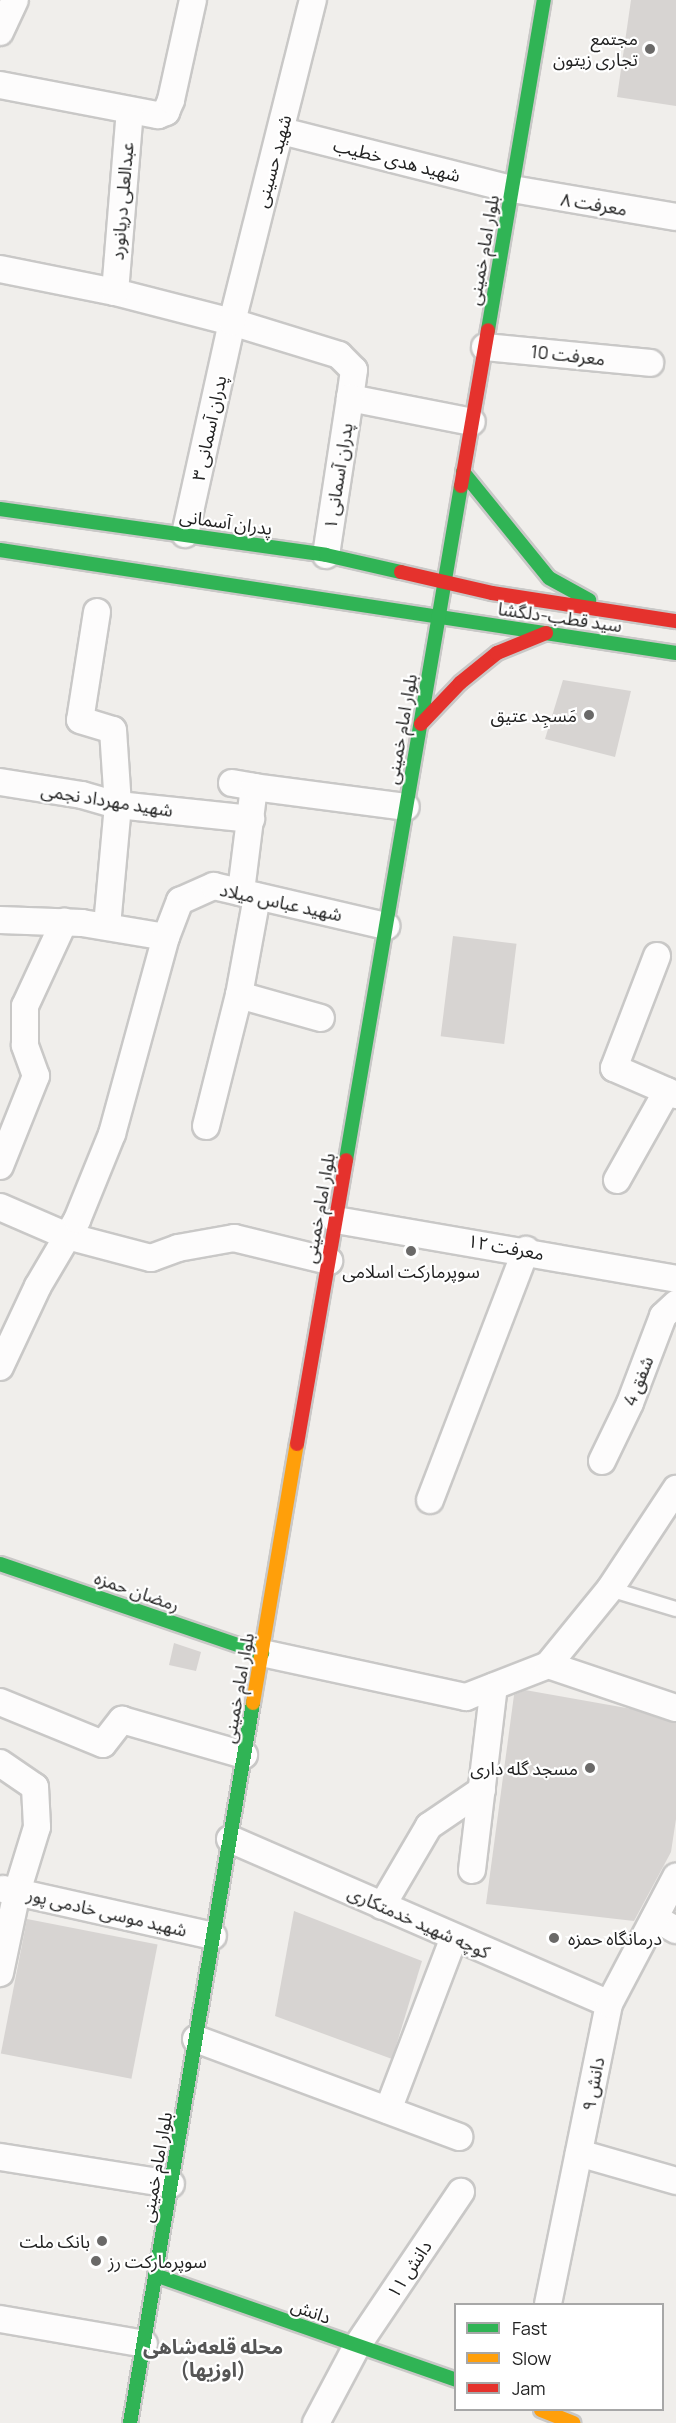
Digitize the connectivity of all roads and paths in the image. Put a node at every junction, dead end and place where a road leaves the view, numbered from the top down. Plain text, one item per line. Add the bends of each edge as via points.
1 (15, 0) edge
2 (194, 0) edge
3 (314, 0) edge
4 (544, 0) edge
5 (0, 32) edge
6 (0, 85) edge
7 (130, 111) junction
8 (282, 131) junction
9 (512, 189) junction
10 (676, 217) edge
11 (0, 269) edge
12 (115, 292) junction
13 (232, 321) junction
14 (485, 347) junction
15 (650, 363) dead end
16 (350, 398) junction
17 (472, 422) junction
18 (463, 472) junction
19 (0, 509) edge
20 (185, 534) junction
21 (0, 550) edge
22 (326, 555) junction
23 (445, 582) junction
24 (606, 610) junction
25 (97, 612) dead end
26 (439, 618) junction
27 (676, 621) edge
28 (548, 632) junction
29 (676, 652) edge
30 (421, 724) junction
31 (0, 782) edge
32 (118, 805) junction
33 (406, 807) junction
34 (251, 819) junction
35 (249, 894) junction
36 (0, 920) edge
37 (64, 922) junction
38 (386, 926) junction
39 (107, 927) junction
40 (166, 937) junction
41 (657, 956) dead end
42 (239, 995) junction
43 (321, 1018) dead end
44 (672, 1093) edge
45 (206, 1126) dead end
46 (0, 1166) edge
47 (617, 1180) dead end
48 (0, 1207) edge
49 (336, 1220) junction
50 (67, 1236) junction
51 (526, 1250) junction
52 (329, 1261) junction
53 (676, 1279) edge
54 (676, 1304) edge
55 (10, 1319) edge
56 (0, 1367) edge
57 (602, 1461) dead end
58 (676, 1489) edge
59 (430, 1500) dead end
60 (0, 1564) edge
61 (610, 1589) junction
62 (676, 1609) edge
63 (262, 1653) junction
64 (549, 1665) junction
65 (494, 1686) junction
66 (0, 1702) edge
67 (676, 1708) edge
68 (244, 1755) junction
69 (0, 1763) edge
70 (482, 1790) junction
71 (230, 1839) junction
72 (472, 1870) dead end
73 (676, 1877) edge
74 (9, 1890) edge
75 (382, 1905) junction
76 (666, 1924) edge
77 (213, 1936) junction
78 (454, 1937) junction
79 (0, 1973) edge
80 (609, 2004) junction
81 (196, 2039) junction
82 (388, 2110) junction
83 (459, 2137) dead end
84 (579, 2153) junction
85 (0, 2157) edge
86 (676, 2181) edge
87 (171, 2184) junction
88 (461, 2192) dead end
89 (155, 2275) junction
90 (548, 2303) edge
91 (0, 2319) edge
92 (144, 2344) junction
93 (357, 2346) junction
94 (454, 2379) edge
95 (546, 2411) edge
96 (130, 2423) edge
97 (316, 2423) edge
98 (574, 2423) edge

1 - 5 street
2 - 7 street via 166,112 158,115
3 - 8 street, شهید حسینی
4 - 9 main road, بلوار امام خمینی
6 - 7 street
7 - 12 street, عبدالعلی دریانورد
8 - 9 street, شهید هدی خطیب
8 - 13 street, شهید حسینی
9 - 10 street, معرفت ۸
9 - 14 main road, بلوار امام خمینی
11 - 12 street
12 - 13 street
13 - 16 street, پدران آسمانی ۱ via 339,355 354,370
13 - 20 street, پدران آسمانی ۳
14 - 15 street, معرفت 10
14 - 17 main road, بلوار امام خمینی
16 - 17 street
16 - 22 street, پدران آسمانی ۱
17 - 18 main road, بلوار امام خمینی
18 - 23 main road, بلوار امام خمینی
18 - 24 main road via 549,578
19 - 20 main road, پدران آسمانی
20 - 22 main road, پدران آسمانی
21 - 26 main road via 290,591
22 - 23 main road, پدران آسمانی
23 - 24 main road, سید قطب-دلگشا
23 - 26 main road, بلوار امام خمینی
24 - 27 main road, سید قطب-دلگشا
25 - 32 street via 80,720 113,729
26 - 28 main road, سید قطب-دلگشا
26 - 30 main road, بلوار امام خمینی
28 - 29 main road, سید قطب-دلگشا
28 - 30 main road via 497,653 460,683
30 - 33 main road, بلوار امام خمینی
31 - 32 street, شهید مهرداد نجمی
32 - 34 street, شهید مهرداد نجمی
32 - 39 street
33 - 34 street via 243,785
33 - 38 main road, بلوار امام خمینی
34 - 35 street
35 - 38 street, شهید عباس میلاد
35 - 40 street, شهید عباس میلاد via 214,886 180,901
35 - 42 street
36 - 37 street
37 - 39 street
37 - 46 street via 25,1006 25,1045 36,1076
38 - 49 main road, بلوار امام خمینی
39 - 40 street
40 - 50 street, شهید عباس میلاد via 112,1134
41 - 44 street via 614,1068
42 - 43 street
42 - 45 street
44 - 47 street
48 - 50 street
49 - 51 street, معرفت ۱۲
49 - 52 main road, بلوار امام خمینی
50 - 52 street via 151,1258 178,1248 234,1238
50 - 55 street, شهید عباس میلاد
51 - 53 street, معرفت ۱۲
51 - 59 street
52 - 63 main road, بلوار امام خمینی
54 - 57 street, شفق 4 via 663,1316 630,1403
55 - 56 street, شهید عباس میلاد
58 - 61 street
60 - 63 main road, رمضان حمزه
61 - 62 lane
61 - 64 street
63 - 65 street via 466,1696
63 - 68 main road, بلوار امام خمینی
64 - 65 street
64 - 67 street
65 - 70 street
66 - 68 street via 103,1744 122,1720
68 - 71 main road, بلوار امام خمینی
69 - 74 street via 35,1788 37,1827
70 - 72 street
70 - 75 street via 429,1826
71 - 75 street, کوچه شهید خدمتکاری
71 - 77 main road, بلوار امام خمینی
73 - 76 street, دانش ۹
74 - 77 street, شهید موسی خادمی پور
74 - 79 street
75 - 78 street, کوچه شهید خدمتکاری
76 - 80 street, دانش ۹
77 - 81 main road, بلوار امام خمینی
78 - 80 street, کوچه شهید خدمتکاری
78 - 82 street
80 - 84 street, دانش ۹
81 - 82 street
81 - 87 main road, بلوار امام خمینی
82 - 83 street
84 - 86 street
84 - 90 street, دانش ۹
85 - 87 street
87 - 89 main road, بلوار امام خمینی
88 - 93 street, دانش ۱۱
89 - 92 main road, بلوار امام خمینی
89 - 93 main road, دانش
91 - 92 street
92 - 96 main road, بلوار امام خمینی
93 - 94 main road, دانش
93 - 97 street, دانش ۱۱
95 - 98 main road

